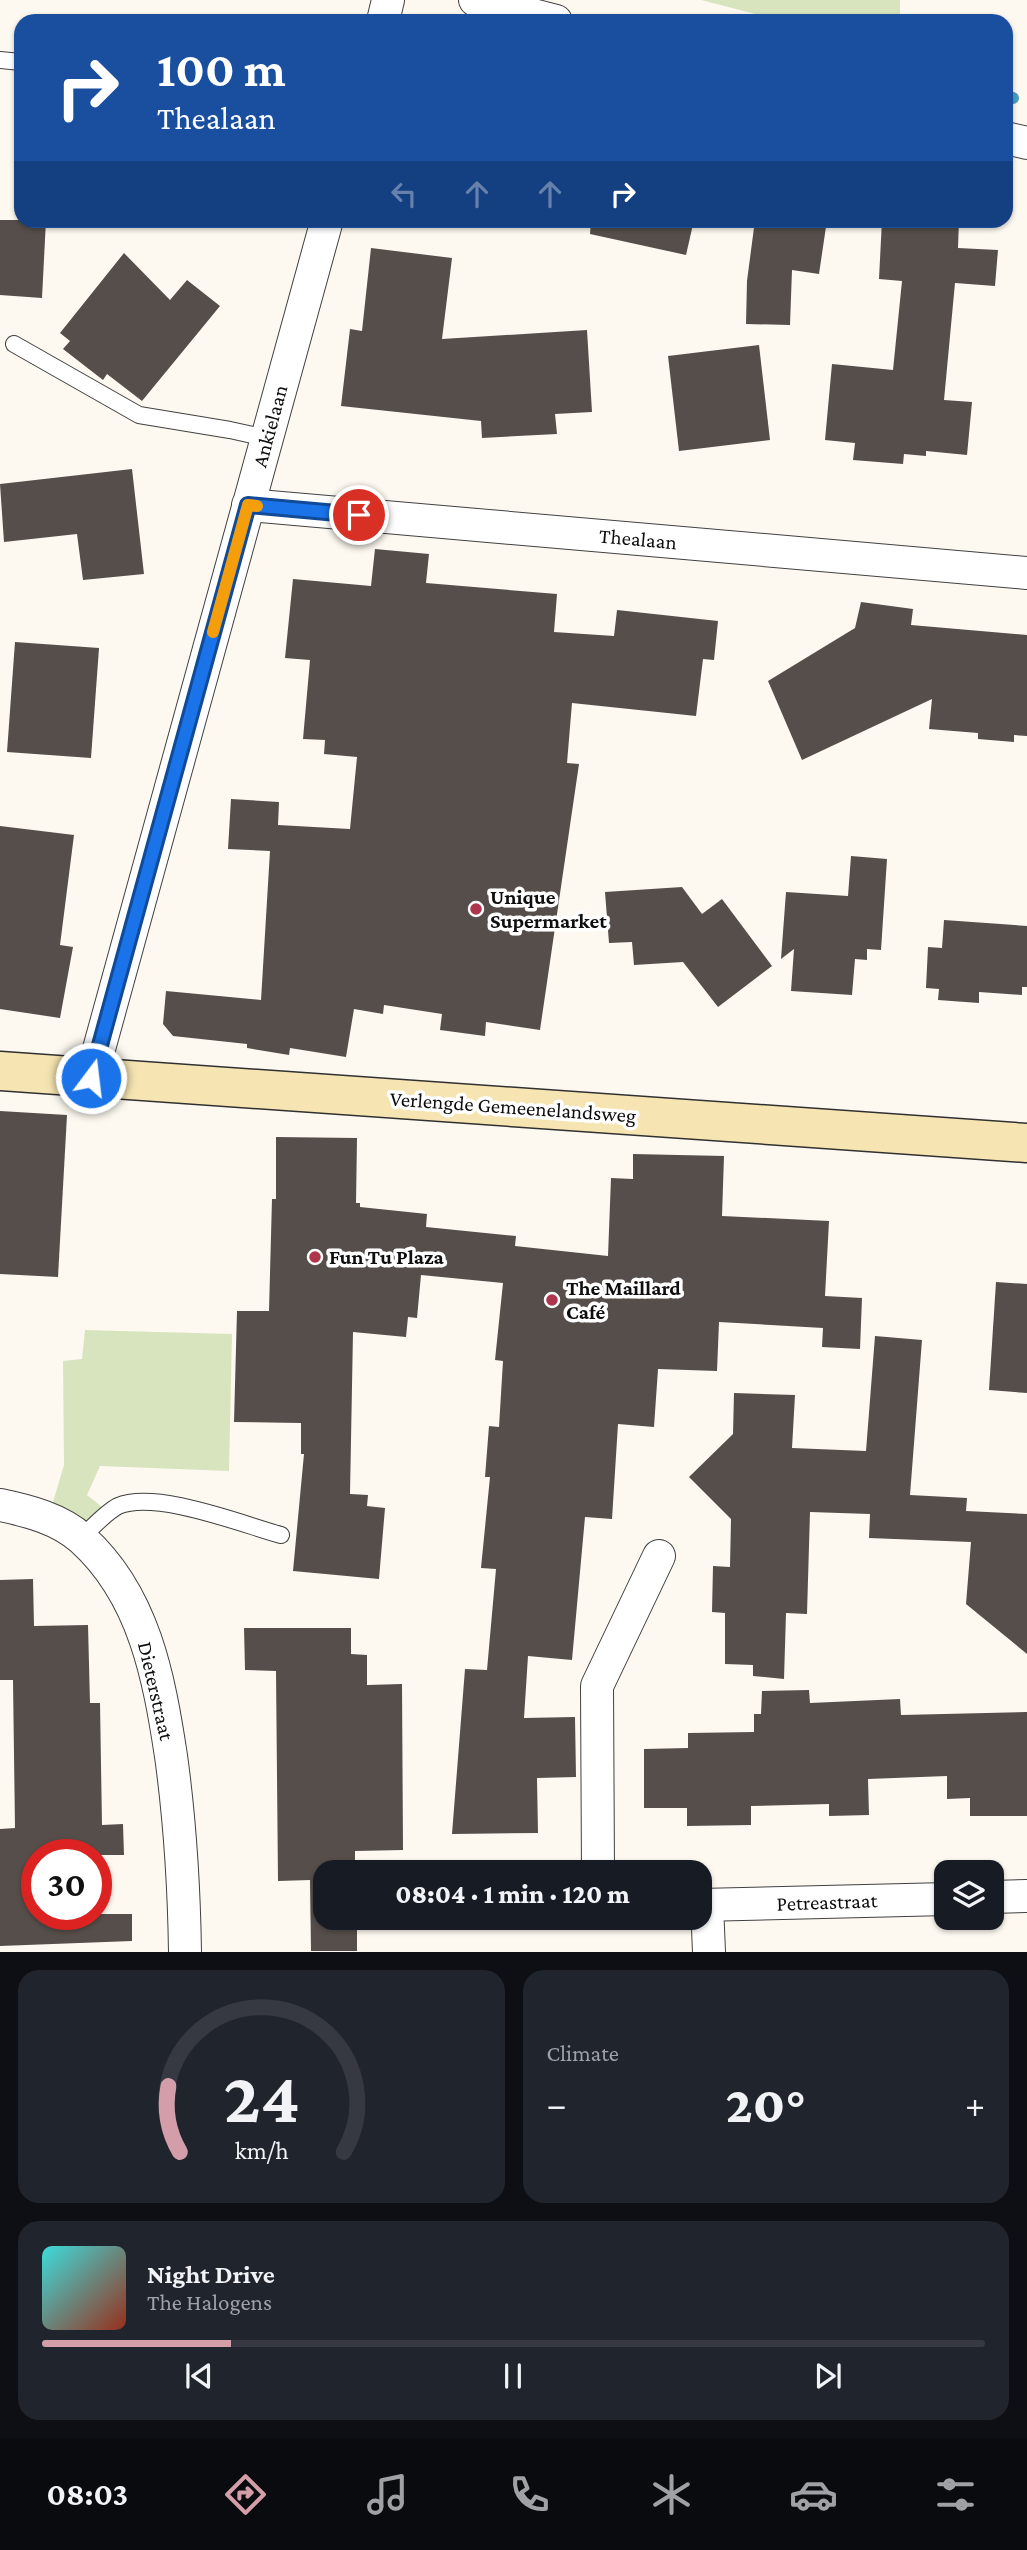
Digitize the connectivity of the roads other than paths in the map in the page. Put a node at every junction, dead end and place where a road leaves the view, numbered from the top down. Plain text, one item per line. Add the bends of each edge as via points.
1 (475, 0) edge
2 (529, 14) edge
3 (325, 228) edge
4 (14, 344) dead end
5 (266, 438) junction
6 (248, 505) junction
7 (1027, 573) edge
8 (0, 1071) edge
9 (91, 1078) junction
10 (1027, 1143) edge
11 (0, 1504) edge
12 (281, 1535) dead end
13 (81, 1538) junction
14 (659, 1556) dead end
15 (597, 1860) edge
16 (1027, 1896) edge
17 (1004, 1897) edge
18 (934, 1899) edge
19 (712, 1905) edge
20 (707, 1930) edge
21 (185, 1951) edge
22 (709, 1951) edge

1 - 2 street
3 - 5 street, Ankielaan
4 - 5 lane via 139,415
5 - 6 street, Ankielaan
6 - 7 street, Thealaan
6 - 9 street, Ankielaan
8 - 9 street, Verlengde Gemeenelandsweg
9 - 10 street, Verlengde Gemeenelandsweg
11 - 13 street, Dieterstraat via 54,1520
12 - 13 lane via 163,1502 130,1502 115,1508
13 - 21 street, Dieterstraat via 111,1570 137,1616 155,1664 178,1809
14 - 15 street via 597,1686
16 - 17 street
18 - 19 street, Petreastraat
20 - 22 street

